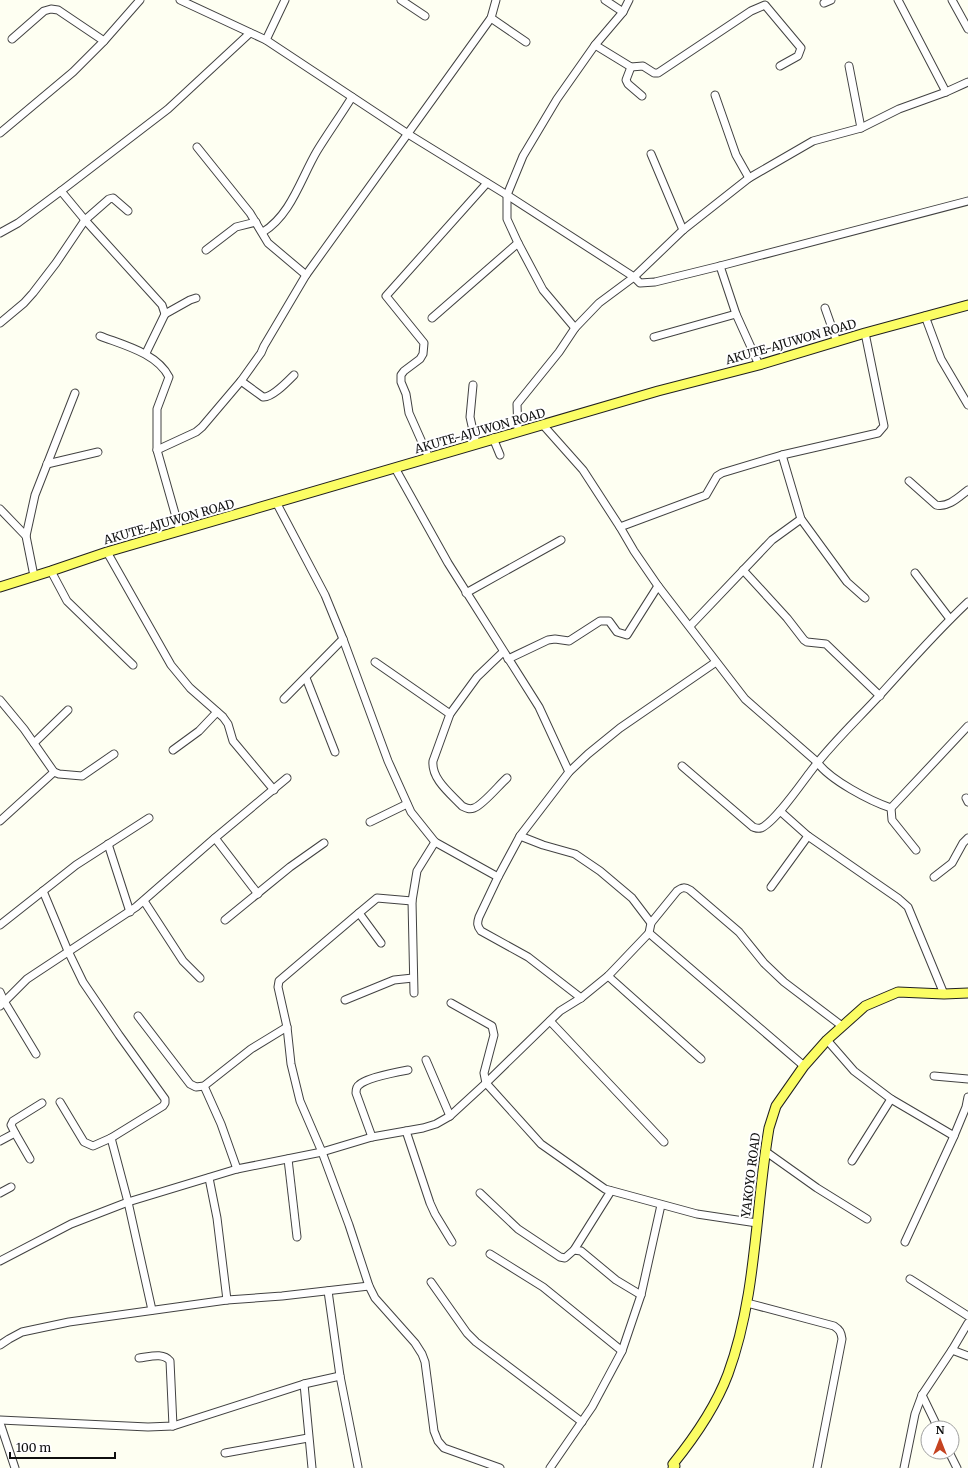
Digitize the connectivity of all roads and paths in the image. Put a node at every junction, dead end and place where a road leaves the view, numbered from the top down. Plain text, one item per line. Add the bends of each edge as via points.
1 (140, 0) edge
2 (180, 0) edge
3 (285, 0) edge
4 (401, 0) edge
5 (496, 0) edge
6 (604, 0) edge
7 (629, 0) edge
8 (898, 0) edge
9 (952, 0) edge
10 (623, 12) junction
11 (425, 16) dead end
12 (491, 18) junction
13 (968, 29) edge
14 (250, 33) junction
15 (12, 39) dead end
16 (266, 40) junction
17 (104, 41) junction
18 (526, 42) dead end
19 (595, 45) junction
20 (780, 66) dead end
21 (849, 66) dead end
22 (631, 67) junction
23 (968, 82) edge
24 (946, 92) junction
25 (715, 95) dead end
26 (642, 96) dead end
27 (352, 97) junction
28 (861, 128) junction
29 (0, 133) edge
30 (408, 134) junction
31 (197, 147) dead end
32 (651, 154) dead end
33 (749, 178) junction
34 (487, 183) junction
35 (61, 191) junction
36 (507, 195) junction
37 (968, 201) edge
38 (128, 211) dead end
39 (85, 220) junction
40 (256, 222) junction
41 (683, 230) junction
42 (263, 232) junction
43 (0, 233) edge
44 (518, 243) junction
45 (206, 250) dead end
46 (720, 266) junction
47 (306, 275) junction
48 (634, 277) junction
49 (196, 298) dead end
50 (968, 305) edge
51 (825, 308) dead end
52 (165, 314) junction
53 (736, 314) junction
54 (925, 316) junction
55 (432, 318) dead end
56 (0, 323) edge
57 (575, 328) junction
58 (865, 333) junction
59 (100, 336) dead end
60 (654, 337) dead end
61 (838, 342) junction
62 (146, 353) junction
63 (759, 365) junction
64 (294, 375) dead end
65 (241, 381) junction
66 (472, 385) dead end
67 (74, 393) dead end
68 (968, 405) edge
69 (544, 425) junction
70 (518, 432) junction
71 (493, 438) junction
72 (476, 444) junction
73 (157, 450) junction
74 (98, 452) dead end
75 (500, 455) dead end
76 (782, 455) junction
77 (429, 458) junction
78 (47, 464) junction
79 (395, 468) junction
80 (909, 481) dead end
81 (968, 490) edge
82 (276, 502) junction
83 (0, 510) edge
84 (801, 518) junction
85 (620, 527) junction
86 (180, 531) junction
87 (26, 536) junction
88 (561, 540) dead end
89 (107, 552) junction
90 (743, 570) junction
91 (51, 571) junction
92 (915, 573) dead end
93 (34, 576) junction
94 (658, 586) junction
95 (0, 587) edge
96 (466, 593) junction
97 (865, 598) dead end
98 (968, 602) edge
99 (950, 619) junction
100 (690, 626) junction
101 (343, 639) junction
102 (503, 652) junction
103 (508, 659) junction
104 (374, 662) dead end
105 (716, 662) junction
106 (134, 665) dead end
107 (306, 678) junction
108 (880, 696) junction
109 (284, 699) dead end
110 (0, 700) edge
111 (68, 710) dead end
112 (217, 712) junction
113 (450, 714) junction
114 (968, 726) edge
115 (34, 742) junction
116 (173, 750) dead end
117 (335, 752) dead end
118 (114, 754) dead end
119 (817, 762) junction
120 (682, 766) dead end
121 (54, 772) junction
122 (569, 772) junction
123 (287, 778) dead end
124 (507, 778) dead end
125 (274, 790) junction
126 (407, 804) junction
127 (890, 808) junction
128 (780, 811) junction
129 (149, 818) dead end
130 (0, 821) edge
131 (370, 822) dead end
132 (520, 836) junction
133 (808, 836) junction
134 (215, 838) junction
135 (968, 838) edge
136 (435, 842) junction
137 (324, 843) dead end
138 (108, 844) junction
139 (916, 850) dead end
140 (498, 877) junction
141 (934, 877) dead end
142 (771, 887) dead end
143 (43, 891) junction
144 (258, 894) junction
145 (144, 901) junction
146 (412, 901) junction
147 (130, 912) junction
148 (359, 914) junction
149 (226, 920) dead end
150 (651, 923) junction
151 (0, 925) edge
152 (649, 933) junction
153 (381, 943) dead end
154 (68, 952) junction
155 (608, 976) junction
156 (200, 978) dead end
157 (414, 978) junction
158 (0, 992) edge
159 (414, 993) dead end
160 (968, 993) edge
161 (944, 994) junction
162 (581, 998) junction
163 (345, 1000) dead end
164 (451, 1003) dead end
165 (2, 1004) edge
166 (138, 1016) dead end
167 (550, 1021) junction
168 (842, 1026) junction
169 (287, 1027) junction
170 (827, 1040) junction
171 (36, 1054) dead end
172 (700, 1059) dead end
173 (426, 1060) dead end
174 (804, 1066) junction
175 (408, 1070) dead end
176 (934, 1076) dead end
177 (968, 1079) edge
178 (486, 1083) junction
179 (204, 1086) junction
180 (968, 1097) edge
181 (891, 1099) junction
182 (60, 1102) dead end
183 (42, 1103) dead end
184 (967, 1107) edge
185 (450, 1116) junction
186 (406, 1131) junction
187 (15, 1133) junction
188 (954, 1136) junction
189 (372, 1137) junction
190 (111, 1138) junction
191 (0, 1141) edge
192 (664, 1142) dead end
193 (765, 1151) junction
194 (322, 1152) junction
195 (30, 1159) dead end
196 (288, 1159) junction
197 (852, 1161) dead end
198 (237, 1169) junction
199 (209, 1178) junction
200 (11, 1187) dead end
201 (611, 1191) junction
202 (0, 1193) edge
203 (480, 1193) dead end
204 (128, 1202) junction
205 (661, 1205) junction
206 (867, 1219) dead end
207 (757, 1223) junction
208 (297, 1237) dead end
209 (452, 1242) dead end
210 (905, 1242) dead end
211 (574, 1250) junction
212 (490, 1254) dead end
213 (0, 1261) edge
214 (910, 1279) dead end
215 (431, 1282) dead end
216 (369, 1286) junction
217 (328, 1291) junction
218 (641, 1296) junction
219 (227, 1300) junction
220 (747, 1303) junction
221 (152, 1310) junction
222 (968, 1316) edge
223 (968, 1323) edge
224 (0, 1345) edge
225 (952, 1350) junction
226 (622, 1351) junction
227 (968, 1356) edge
228 (139, 1358) dead end
229 (340, 1376) junction
230 (304, 1384) junction
231 (922, 1394) junction
232 (934, 1420) edge
233 (0, 1422) edge
234 (582, 1422) junction
235 (173, 1426) junction
236 (308, 1438) junction
237 (225, 1454) dead end
238 (358, 1467) dead end
239 (15, 1468) edge
240 (312, 1468) edge
241 (500, 1468) edge
242 (550, 1468) edge
243 (673, 1468) edge
244 (817, 1468) edge
245 (904, 1468) edge

1 - 17 street
2 - 14 street
3 - 16 street
4 - 11 street
5 - 12 street
6 - 10 street
7 - 10 street
8 - 24 street
9 - 13 street
10 - 19 street
12 - 18 street
12 - 30 street
14 - 16 street
14 - 35 street via 168,109
15 - 17 street via 44,11 51,9 58,10
16 - 27 street
17 - 29 street via 73,72
19 - 22 street
19 - 36 street via 557,99 524,156
20 - 22 street via 798,56 801,48 765,5 751,10 661,71 654,73 643,66
21 - 28 street
22 - 26 street via 626,80
23 - 24 street
24 - 28 street via 899,108
25 - 33 street via 736,155
27 - 30 street
27 - 42 street via 317,151 284,210 272,226
28 - 33 street via 813,141
30 - 34 street
30 - 47 street
31 - 40 street
32 - 41 street
33 - 41 street
34 - 36 street
34 - 77 street via 386,296 424,343 423,354 404,371 401,382 409,413
35 - 39 street
35 - 43 street
36 - 44 street via 507,219
36 - 48 street
37 - 46 street
38 - 39 street via 113,198
39 - 52 street via 162,305
39 - 56 street via 33,293
40 - 42 street
40 - 45 street via 236,227
41 - 48 street
42 - 47 street via 268,243
44 - 55 street
44 - 57 street via 543,290
46 - 48 street via 647,284 640,283
46 - 53 street
47 - 65 street via 261,353
48 - 57 street via 599,303
49 - 52 street
50 - 54 main road, AKUTE-AJUWON ROAD
51 - 61 street
52 - 62 street
53 - 60 street
53 - 63 street
54 - 58 main road, AKUTE-AJUWON ROAD
54 - 68 street via 941,359
57 - 70 street via 517,404
58 - 61 main road, AKUTE-AJUWON ROAD
58 - 76 street via 884,426 878,433
59 - 62 street
61 - 63 main road, AKUTE-AJUWON ROAD
62 - 73 street via 169,377 157,409
63 - 69 main road, AKUTE-AJUWON ROAD via 658,391
64 - 65 street via 265,398
65 - 73 street via 196,432
66 - 72 street via 470,417
67 - 78 street
69 - 70 main road, AKUTE-AJUWON ROAD
69 - 85 street via 583,470
70 - 71 main road, AKUTE-AJUWON ROAD
71 - 72 main road, AKUTE-AJUWON ROAD
71 - 75 street
72 - 77 main road, AKUTE-AJUWON ROAD
73 - 86 street
74 - 78 street
76 - 84 street
76 - 85 street via 722,473 717,476 706,495
77 - 79 main road, AKUTE-AJUWON ROAD
78 - 87 street via 35,495
79 - 82 main road, AKUTE-AJUWON ROAD
79 - 96 street
80 - 81 street via 936,505 942,507
82 - 86 main road, AKUTE-AJUWON ROAD
82 - 101 street via 325,595
83 - 87 street
84 - 90 street via 772,540
84 - 97 street via 847,582
85 - 94 street
86 - 89 main road, AKUTE-AJUWON ROAD
87 - 93 street
88 - 96 street
89 - 91 main road, AKUTE-AJUWON ROAD
89 - 112 street via 171,665 190,688
90 - 100 street
90 - 108 street via 804,640 826,644
91 - 93 main road, AKUTE-AJUWON ROAD
91 - 106 street via 70,605
92 - 99 street
93 - 95 main road, AKUTE-AJUWON ROAD
94 - 100 street
94 - 103 street via 627,635 617,632 609,621 600,621 569,641 548,640
96 - 102 street
98 - 99 street
99 - 108 street
100 - 105 street
101 - 107 street
101 - 126 street via 388,762
102 - 103 street
102 - 113 street via 477,677
103 - 122 street via 539,707
104 - 113 street
105 - 119 street via 745,699
105 - 122 street via 620,728
107 - 109 street
107 - 117 street
108 - 119 street
110 - 115 street
111 - 115 street
112 - 116 street via 199,731
112 - 125 street via 228,724 233,740
113 - 124 street via 432,767 439,780 457,801 467,809 473,809
114 - 127 street
115 - 121 street
118 - 121 street via 82,776
119 - 127 street via 836,779
119 - 128 street
120 - 128 street via 752,827 763,827
121 - 130 street
122 - 132 street
123 - 125 street
125 - 134 street
126 - 131 street
126 - 136 street
127 - 139 street via 892,820
128 - 133 street
129 - 138 street
132 - 140 street
132 - 150 street via 576,854 632,898
133 - 142 street
133 - 161 street via 899,898 908,907
134 - 144 street
134 - 145 street
135 - 141 street via 952,863
136 - 140 street
136 - 146 street via 417,871
137 - 144 street via 290,866
138 - 143 street
138 - 147 street
140 - 162 street via 479,917 478,927 528,957
143 - 151 street
143 - 154 street
144 - 149 street
145 - 147 street
145 - 156 street via 183,961
146 - 148 street via 377,898
146 - 157 street
147 - 154 street
148 - 153 street
148 - 169 street via 279,981 278,987
150 - 152 street
150 - 168 street via 677,891 686,887 739,932 764,963 784,982
152 - 155 street
152 - 174 street
154 - 165 street via 27,979
154 - 190 street via 83,982 165,1099 163,1106
155 - 162 street
155 - 172 street
157 - 159 street
157 - 163 street via 394,980
158 - 165 street
160 - 161 main road, YAKOYO ROAD
161 - 168 main road, YAKOYO ROAD via 898,992 865,1006
162 - 167 street via 560,1011
164 - 178 street via 494,1029 484,1073
165 - 171 street
166 - 179 street via 190,1084 196,1087
167 - 178 street
167 - 192 street
168 - 170 main road, YAKOYO ROAD
169 - 179 street via 252,1049
169 - 194 street via 291,1064 300,1101
170 - 174 main road, YAKOYO ROAD
170 - 181 street via 854,1071
173 - 185 street
174 - 193 main road, YAKOYO ROAD via 776,1106
175 - 189 street via 369,1080 356,1088
176 - 177 street
178 - 185 street
178 - 201 street via 541,1144
179 - 198 street
180 - 184 street
181 - 188 street
181 - 197 street
182 - 190 street via 84,1142 94,1146
183 - 187 street via 11,1123
184 - 188 street
185 - 186 street via 436,1124
186 - 189 street
186 - 209 street via 434,1214
187 - 191 street
187 - 195 street
188 - 210 street
189 - 194 street
190 - 204 street
193 - 206 street
193 - 207 main road, YAKOYO ROAD
194 - 196 street
194 - 216 street
196 - 198 street
196 - 208 street
198 - 199 street
199 - 204 street
199 - 219 street via 217,1218
200 - 202 street
201 - 205 street
201 - 211 street
203 - 211 street via 518,1229 560,1257 565,1258
204 - 213 street via 71,1224
204 - 221 street
205 - 207 street via 697,1214
205 - 218 street
207 - 220 main road, YAKOYO ROAD
211 - 218 street via 581,1251 616,1280
212 - 226 street via 543,1288
214 - 222 street
215 - 234 street via 467,1333
216 - 217 street
216 - 241 street via 374,1298 422,1354 434,1431 438,1441 444,1448
217 - 219 street
217 - 229 street
218 - 226 street
219 - 221 street
220 - 243 main road, YAKOYO ROAD via 727,1375 711,1409 690,1443 673,1464
220 - 244 street via 840,1329 842,1339
221 - 224 street via 69,1322 22,1332
223 - 225 street
225 - 227 street
225 - 231 street
226 - 234 street
228 - 235 street via 161,1356 170,1360
229 - 230 street
229 - 238 street
230 - 235 street
230 - 236 street
231 - 232 street
231 - 245 street via 915,1414
233 - 235 street
233 - 239 street
234 - 242 street
236 - 237 street
236 - 240 street

